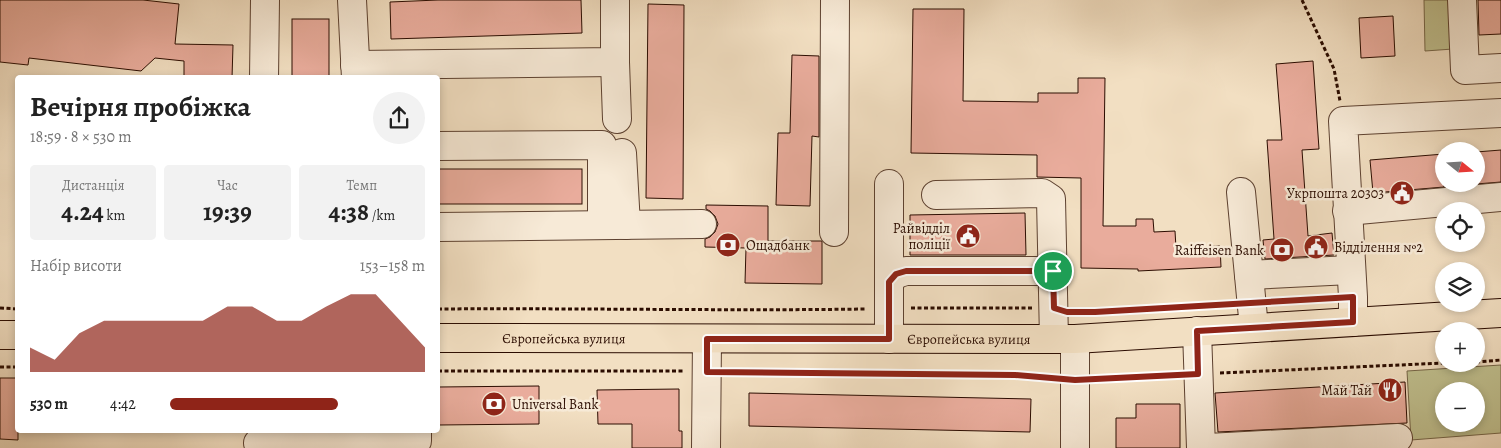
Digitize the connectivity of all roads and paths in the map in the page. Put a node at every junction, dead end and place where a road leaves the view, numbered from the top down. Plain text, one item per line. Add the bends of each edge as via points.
1 (265, 0) edge
2 (352, 0) edge
3 (614, 0) edge
4 (835, 0) edge
5 (1302, 0) edge
6 (1462, 0) edge
7 (615, 62) junction
8 (1501, 68) edge
9 (356, 71) edge
10 (264, 75) edge
11 (1501, 113) edge
12 (617, 119) dead end
13 (1343, 121) junction
14 (440, 146) edge
15 (622, 153) dead end
16 (889, 184) dead end
17 (1242, 192) dead end
18 (936, 195) dead end
19 (1501, 197) edge
20 (1347, 211) junction
21 (702, 224) dead end
22 (614, 225) junction
23 (440, 227) edge
24 (834, 232) dead end
25 (1350, 270) junction
26 (1053, 271) junction
27 (1249, 275) junction
28 (889, 282) junction
29 (0, 308) edge
30 (1054, 308) junction
31 (15, 309) edge
32 (440, 309) edge
33 (889, 309) junction
34 (1353, 309) junction
35 (1501, 312) edge
36 (1252, 315) junction
37 (1197, 331) junction
38 (0, 335) edge
39 (15, 335) edge
40 (440, 338) edge
41 (707, 339) junction
42 (889, 339) junction
43 (1064, 339) junction
44 (1501, 360) edge
45 (1485, 361) edge
46 (1435, 363) edge
47 (0, 367) edge
48 (15, 367) edge
49 (440, 370) edge
50 (707, 372) junction
51 (1198, 374) junction
52 (1075, 380) junction
53 (417, 433) edge
54 (1398, 438) dead end
55 (258, 440) edge
56 (339, 445) edge
57 (706, 448) edge
58 (1075, 448) edge
59 (1201, 448) edge
60 (1208, 448) edge

1 - 10 street
2 - 9 street
3 - 7 street
4 - 24 street
5 - 13 path via 1334,69
6 - 8 street via 1465,70
7 - 9 street
7 - 12 street
11 - 13 street
13 - 20 street
14 - 22 street via 602,145
15 - 22 street
16 - 28 street
17 - 27 street
18 - 26 street via 1042,193 1047,196 1050,199
19 - 20 street
20 - 25 street
21 - 22 street
22 - 23 street
25 - 27 street
25 - 34 street
26 - 28 street via 906,271 896,274
26 - 30 street
27 - 36 street
28 - 33 street
29 - 31 path
30 - 33 path
30 - 36 path via 1067,312
30 - 43 street
32 - 33 path
33 - 42 street
34 - 35 main road, Європейська вулиця
34 - 36 main road, Європейська вулиця
34 - 36 path
36 - 37 main road, Європейська вулиця
37 - 43 main road, Європейська вулиця
37 - 51 street
38 - 39 main road
40 - 41 main road, Європейська вулиця
41 - 42 main road, Європейська вулиця
41 - 50 street
42 - 43 main road, Європейська вулиця
43 - 52 street
44 - 45 path
46 - 51 path
47 - 48 path
49 - 50 path
50 - 52 path via 1015,375
50 - 57 street
51 - 52 path
51 - 59 street
52 - 58 street
53 - 56 street via 417,441
54 - 60 street
55 - 56 street

